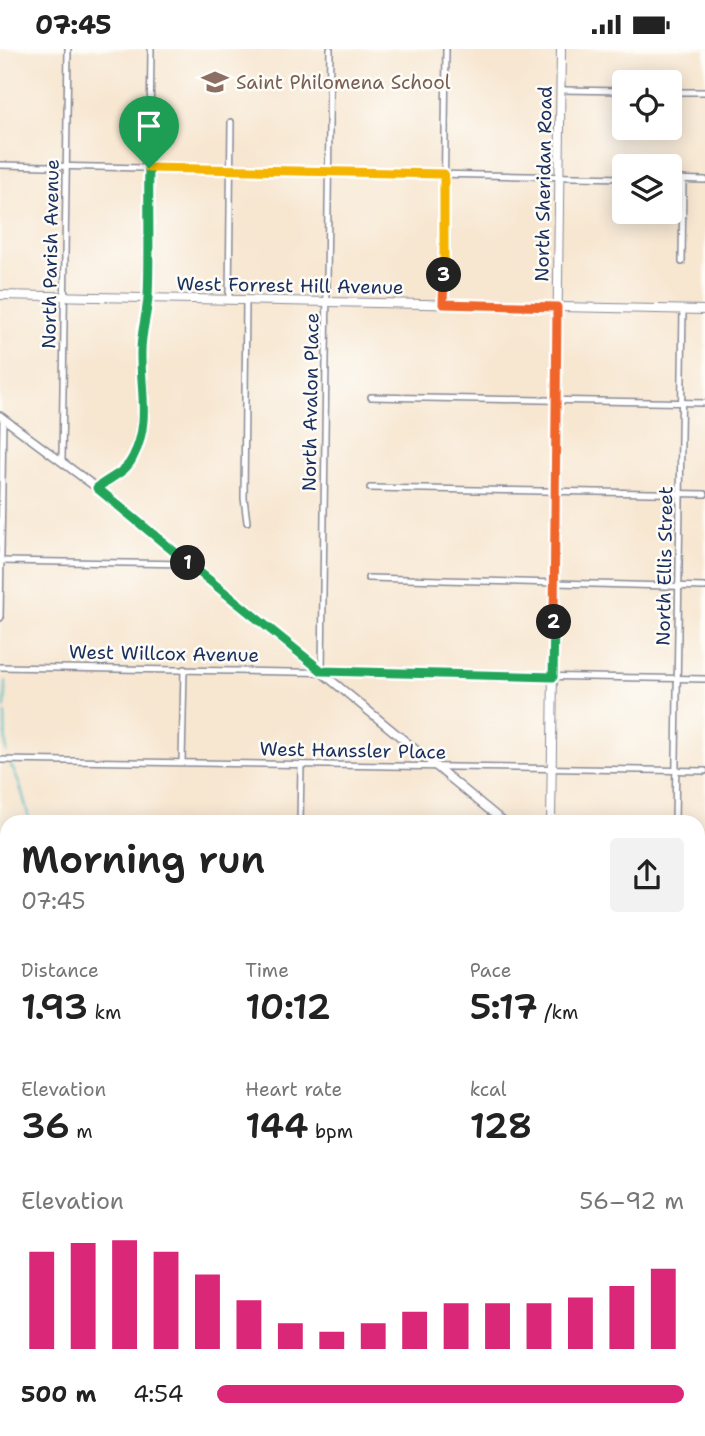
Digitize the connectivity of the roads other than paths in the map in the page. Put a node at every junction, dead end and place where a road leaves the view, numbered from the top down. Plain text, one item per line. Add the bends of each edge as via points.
1 (68, 49) edge
2 (150, 49) edge
3 (330, 49) edge
4 (446, 49) edge
5 (561, 49) edge
6 (561, 90) junction
7 (612, 91) edge
8 (682, 92) edge
9 (705, 92) edge
10 (231, 122) dead end
11 (0, 165) edge
12 (67, 166) junction
13 (149, 168) junction
14 (231, 170) junction
15 (328, 172) junction
16 (444, 174) junction
17 (560, 177) junction
18 (612, 179) edge
19 (683, 179) joint
20 (705, 180) edge
21 (682, 262) dead end
22 (0, 295) edge
23 (66, 297) junction
24 (148, 299) junction
25 (229, 300) junction
26 (246, 300) junction
27 (327, 302) junction
28 (443, 304) junction
29 (557, 307) junction
30 (683, 309) junction
31 (705, 310) edge
32 (371, 397) dead end
33 (557, 401) junction
34 (682, 403) junction
35 (705, 403) edge
36 (1, 417) edge
37 (62, 460) junction
38 (1, 464) edge
39 (97, 488) junction
40 (370, 488) dead end
41 (555, 492) junction
42 (681, 494) junction
43 (705, 494) edge
44 (247, 522) dead end
45 (1, 561) edge
46 (190, 564) junction
47 (368, 578) dead end
48 (555, 584) junction
49 (679, 587) junction
50 (705, 587) edge
51 (0, 618) edge
52 (0, 667) edge
53 (184, 669) junction
54 (322, 671) junction
55 (553, 677) junction
56 (678, 678) junction
57 (705, 679) edge
58 (0, 760) edge
59 (182, 762) junction
60 (301, 765) junction
61 (438, 767) junction
62 (552, 769) junction
63 (676, 771) junction
64 (705, 771) edge
65 (300, 815) edge
66 (495, 815) edge
67 (551, 815) edge
68 (675, 815) edge

1 - 12 street, North Parish Avenue
2 - 13 street
3 - 15 street, North Avalon Place
4 - 16 street
5 - 6 main road, North Sheridan Road
6 - 7 street
6 - 17 main road, North Sheridan Road
8 - 9 street
10 - 14 street
11 - 12 street
12 - 13 street
12 - 23 street, North Parish Avenue
13 - 14 street
13 - 24 street
14 - 15 street
14 - 25 street
15 - 16 street
15 - 27 street, North Avalon Place
16 - 17 street
16 - 28 street
17 - 18 street
17 - 29 main road, North Sheridan Road
19 - 20 street
19 - 21 street
22 - 23 main road, West Forrest Hill Avenue
23 - 24 main road, West Forrest Hill Avenue
23 - 37 street, North Parish Avenue
24 - 25 main road, West Forrest Hill Avenue
24 - 39 street via 141,344 145,403 140,441 126,469
25 - 26 main road, West Forrest Hill Avenue
26 - 27 main road, West Forrest Hill Avenue
26 - 44 street
27 - 28 main road, West Forrest Hill Avenue
27 - 54 street, North Avalon Place
28 - 29 main road, West Forrest Hill Avenue
29 - 30 main road, West Forrest Hill Avenue
29 - 33 main road, North Sheridan Road
30 - 31 main road, West Forrest Hill Avenue
30 - 34 street, North Ellis Street
32 - 33 street
33 - 34 street
33 - 41 main road, North Sheridan Road
34 - 35 street
34 - 42 street, North Ellis Street
36 - 37 street
36 - 38 street
37 - 39 street
38 - 45 street
39 - 46 street
40 - 41 street
41 - 42 street
41 - 48 main road, North Sheridan Road
42 - 43 street
42 - 49 street, North Ellis Street
45 - 46 street
45 - 51 street
46 - 54 street
47 - 48 street
48 - 49 street
48 - 55 main road, North Sheridan Road
49 - 50 street
49 - 56 street, North Ellis Street
52 - 53 street, West Willcox Avenue
53 - 54 street, West Willcox Avenue
53 - 59 street
54 - 55 street, West Willcox Avenue
54 - 61 street
55 - 56 street, West Willcox Avenue
55 - 62 main road, North Sheridan Road
56 - 57 street, West Willcox Avenue
56 - 63 street, North Ellis Street
58 - 59 street, West Hanssler Place
59 - 60 street, West Hanssler Place
60 - 61 street, West Hanssler Place
60 - 65 street
61 - 62 street, West Hanssler Place
61 - 66 street
62 - 63 street, West Hanssler Place
62 - 67 main road, North Sheridan Road
63 - 64 street, West Hanssler Place
63 - 68 street, North Ellis Street

